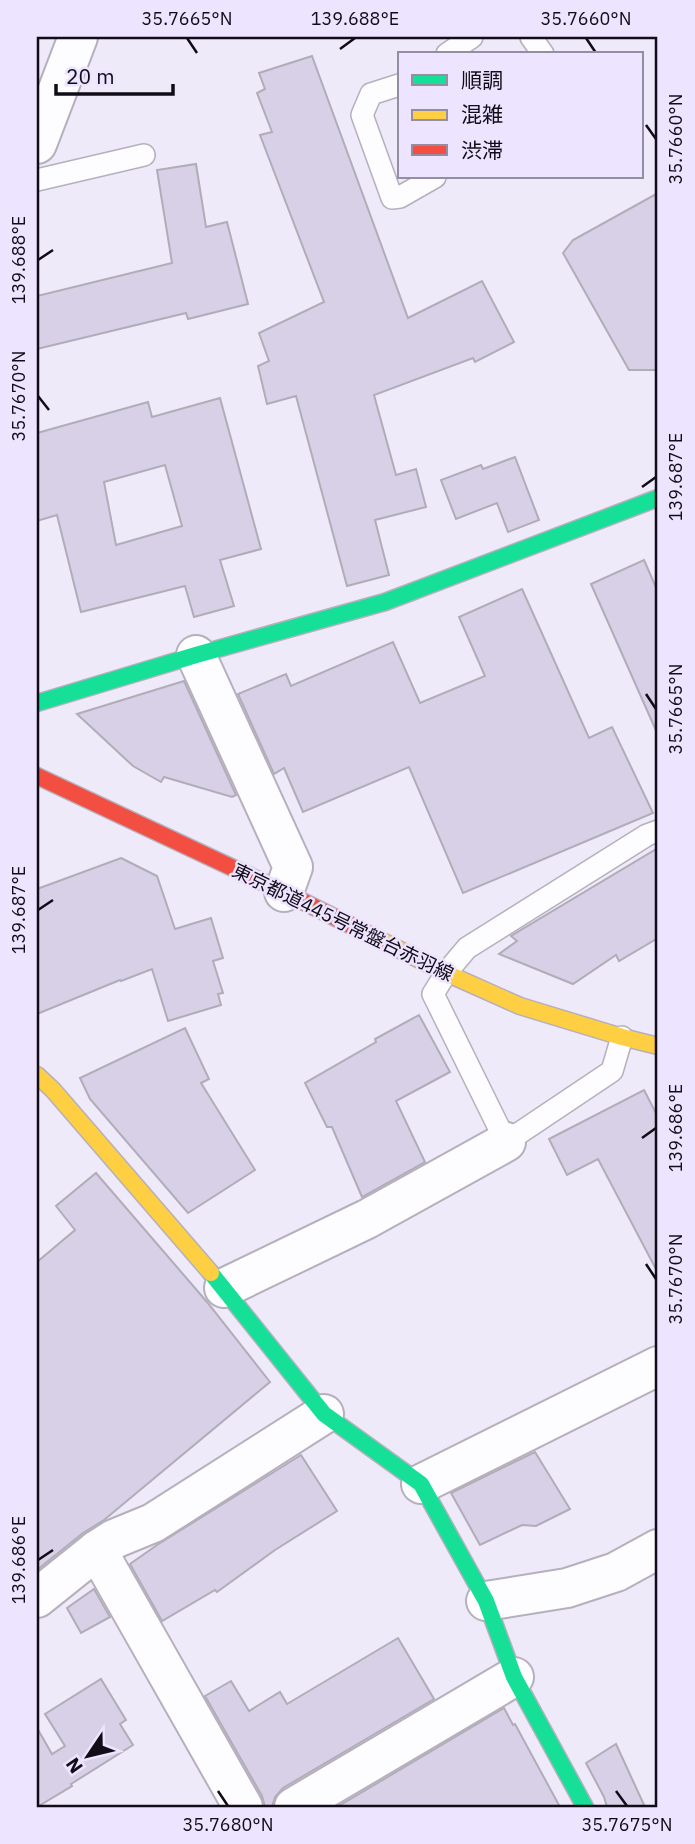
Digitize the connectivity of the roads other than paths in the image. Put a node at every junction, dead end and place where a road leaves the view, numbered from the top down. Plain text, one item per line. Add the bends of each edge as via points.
1 (78, 37) edge
2 (472, 37) edge
3 (531, 37) edge
4 (450, 52) edge
5 (542, 52) edge
6 (398, 85) edge
7 (39, 132) edge
8 (144, 155) dead end
9 (433, 178) edge
10 (37, 180) edge
11 (658, 498) edge
12 (196, 654) junction
13 (37, 703) edge
14 (37, 776) edge
15 (658, 831) edge
16 (284, 892) junction
17 (446, 973) junction
18 (622, 1037) junction
19 (658, 1046) edge
20 (37, 1075) edge
21 (506, 1142) junction
22 (224, 1288) junction
23 (658, 1366) edge
24 (324, 1414) junction
25 (421, 1484) junction
26 (658, 1549) edge
27 (97, 1550) junction
28 (37, 1598) edge
29 (486, 1601) junction
30 (514, 1677) junction
31 (243, 1807) edge
32 (294, 1807) edge
33 (585, 1807) edge

1 - 7 street
2 - 4 lane
3 - 5 lane
6 - 9 lane via 371,94 362,115 392,198
8 - 10 lane
11 - 12 street via 385,602
12 - 13 street
12 - 16 street via 293,867
14 - 16 street, 東京都道445号常盤台赤羽線
15 - 17 lane via 467,948
16 - 17 street, 東京都道445号常盤台赤羽線
17 - 18 street, 東京都道445号常盤台赤羽線 via 520,1006
17 - 21 lane via 433,993
18 - 19 street, 東京都道445号常盤台赤羽線
18 - 21 lane via 612,1071
20 - 22 street
21 - 22 street via 367,1219
22 - 24 street
23 - 25 street
24 - 25 street
24 - 27 street via 153,1523
25 - 29 street
26 - 29 street via 616,1572 567,1588
27 - 28 street
27 - 31 street
29 - 30 street
30 - 32 street
30 - 33 street

